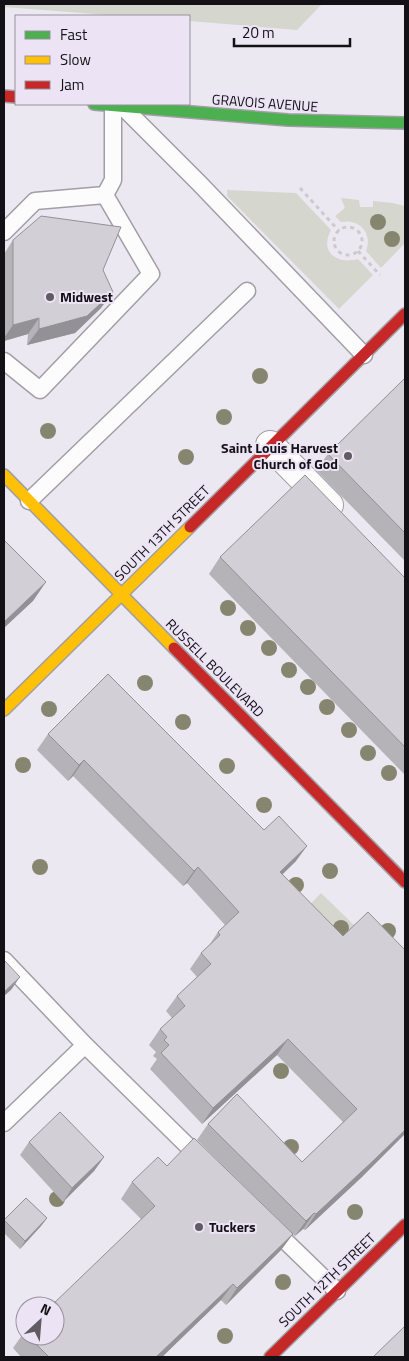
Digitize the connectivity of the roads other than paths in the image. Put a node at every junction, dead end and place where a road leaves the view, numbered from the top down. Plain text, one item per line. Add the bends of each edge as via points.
1 (106, 105) edge
2 (117, 106) junction
3 (405, 123) edge
4 (105, 195) junction
5 (5, 229) edge
6 (247, 291) dead end
7 (405, 314) edge
8 (364, 355) junction
9 (4, 361) edge
10 (270, 445) junction
11 (4, 476) edge
12 (29, 501) junction
13 (345, 521) edge
14 (122, 595) junction
15 (4, 710) edge
16 (405, 882) edge
17 (4, 960) edge
18 (85, 1045) junction
19 (4, 1123) edge
20 (213, 1170) edge
21 (263, 1219) edge
22 (405, 1225) edge
23 (337, 1291) junction
24 (270, 1357) edge

1 - 2 main road, GRAVOIS AVENUE
2 - 3 main road, GRAVOIS AVENUE via 230,116
2 - 4 lane via 113,180
2 - 8 lane via 199,183
4 - 5 lane via 34,201
4 - 9 lane via 151,274 40,390
6 - 12 lane
7 - 8 main road, SOUTH 13TH STREET
8 - 10 main road, SOUTH 13TH STREET
10 - 13 street
10 - 14 main road, SOUTH 13TH STREET
11 - 12 main road, RUSSELL BOULEVARD
12 - 14 main road, RUSSELL BOULEVARD
14 - 15 main road, SOUTH 13TH STREET
14 - 16 main road, RUSSELL BOULEVARD
17 - 18 lane
18 - 19 lane
18 - 20 lane
21 - 23 lane
22 - 23 main road, SOUTH 12TH STREET
23 - 24 main road, SOUTH 12TH STREET

